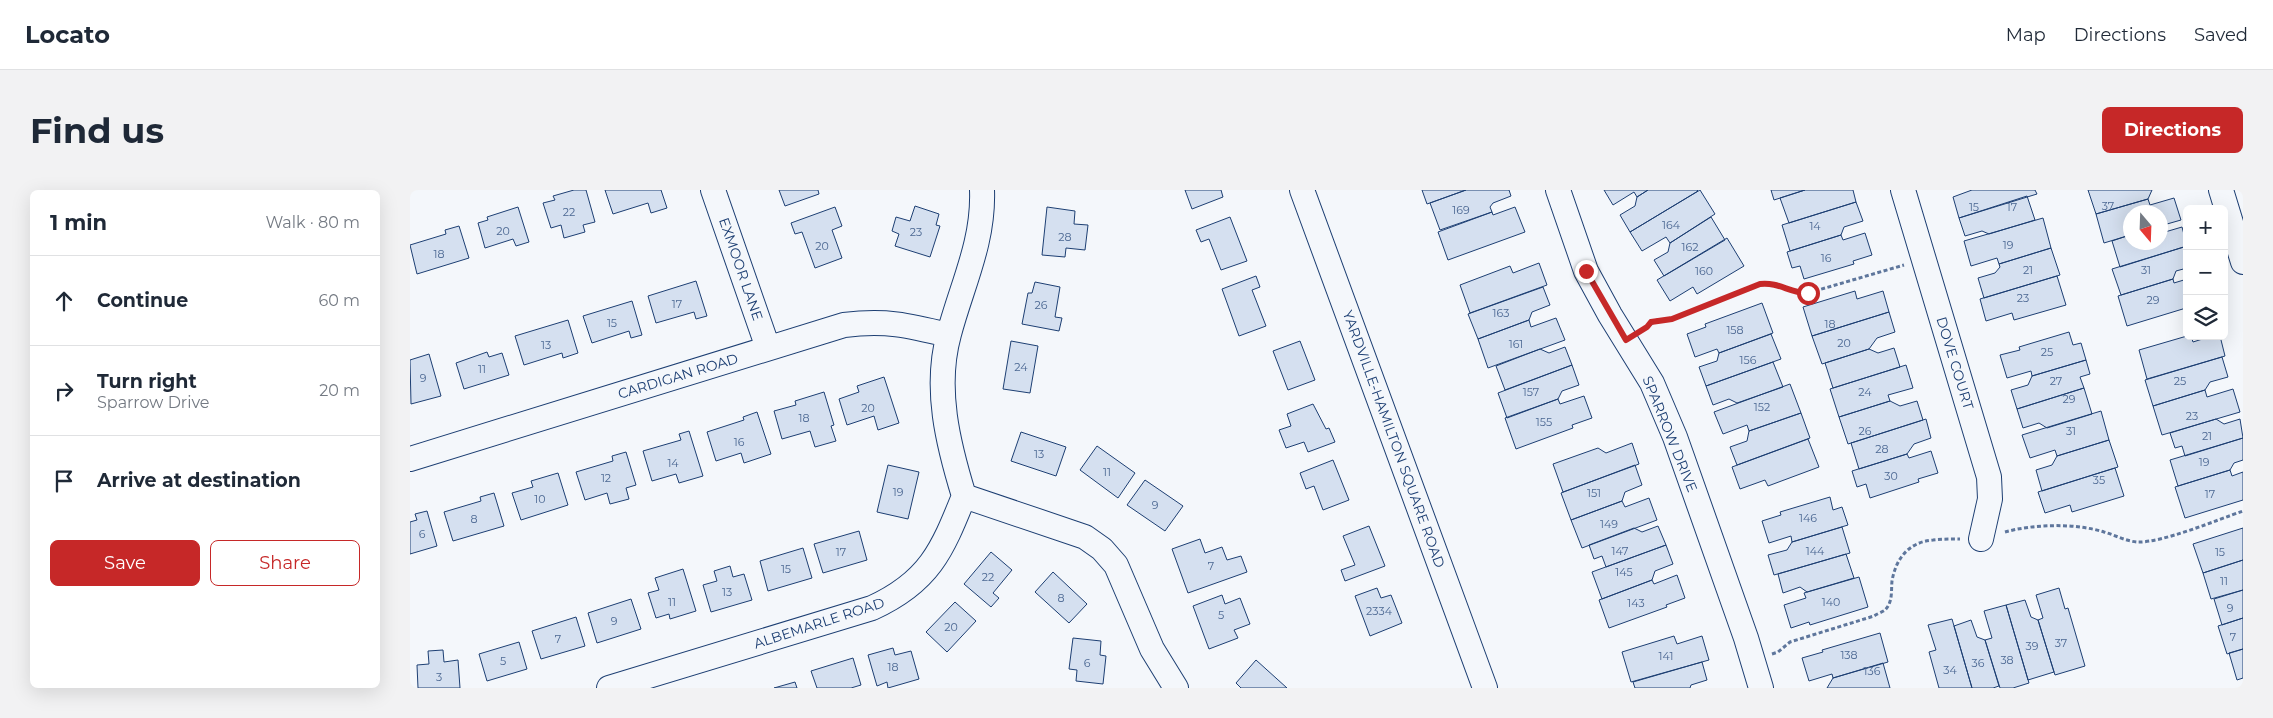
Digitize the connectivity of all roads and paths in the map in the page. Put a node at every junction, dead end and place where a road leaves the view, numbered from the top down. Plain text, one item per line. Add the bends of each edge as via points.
1 (713, 190) edge
2 (982, 190) edge
3 (1302, 190) edge
4 (1558, 190) edge
5 (1903, 190) edge
6 (2221, 190) edge
7 (1924, 259) junction
8 (2243, 262) edge
9 (948, 335) junction
10 (1626, 340) junction
11 (768, 348) junction
12 (410, 459) edge
13 (964, 496) junction
14 (2243, 511) edge
15 (1982, 539) junction
16 (1752, 658) junction
17 (1168, 684) edge
18 (609, 688) edge
19 (1485, 688) edge
20 (1761, 688) edge

1 - 11 street, EXMOOR LANE
2 - 9 street via 977,244
3 - 19 street, YARDVILLE-HAMILTON SQUARE ROAD
4 - 10 street, SPARROW DRIVE via 1586,271
5 - 7 street, DOVE COURT
6 - 8 street
7 - 10 path via 1808,293 1796,293 1772,283 1760,284 1672,319 1651,322
7 - 15 street, DOVE COURT via 1989,477 1990,499
9 - 11 street, CARDIGAN ROAD via 904,324 872,322 844,325
9 - 13 street via 943,399 952,459
10 - 16 street, SPARROW DRIVE via 1652,383 1675,437
11 - 12 street, CARDIGAN ROAD
13 - 17 street via 1085,537 1102,549 1116,565
13 - 18 street, ALBEMARLE ROAD via 936,557 916,582 894,598 848,616
14 - 15 path via 2153,541 2137,542 2104,532 2066,527 2015,529
15 - 16 path via 1931,540 1916,544 1898,560 1892,582 1892,599 1885,610 1790,642 1778,652
16 - 20 street, SPARROW DRIVE

